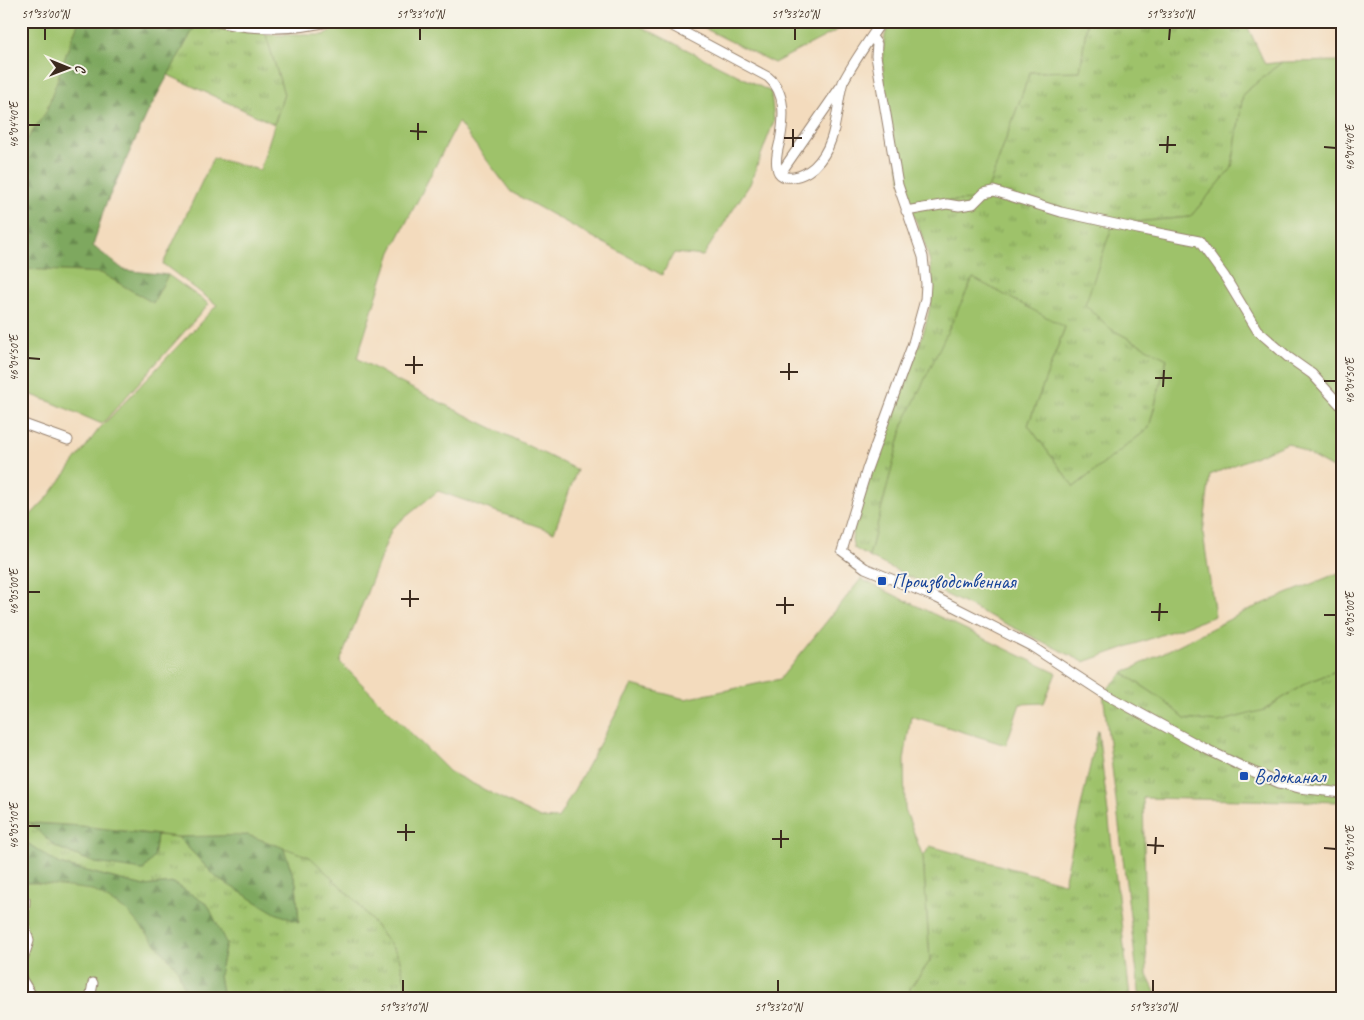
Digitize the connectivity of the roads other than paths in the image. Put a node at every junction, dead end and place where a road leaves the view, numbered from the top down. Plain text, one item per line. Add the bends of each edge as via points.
1 (212, 21) edge
2 (331, 21) edge
3 (663, 21) edge
4 (882, 21) edge
5 (872, 37) junction
6 (842, 84) junction
7 (780, 174) junction
8 (906, 210) junction
9 (1343, 408) edge
10 (21, 423) edge
11 (68, 440) dead end
12 (1343, 792) edge
13 (25, 900) dead end
14 (93, 983) dead end
15 (34, 999) edge
16 (90, 999) edge

1 - 2 street via 288,28 310,27
3 - 7 street via 775,82 783,113 776,161
4 - 5 street
5 - 6 street
5 - 8 street via 876,44 894,167
6 - 7 street
6 - 7 street via 836,122 826,153 799,176 787,178
8 - 9 street via 972,204 984,192 994,191 1061,212 1199,241 1257,330 1312,374
8 - 12 street via 923,257 925,300 842,551 865,568 937,598 1030,646 1100,691 1247,769 1279,783
10 - 11 street
13 - 15 street via 24,923 30,941 21,965 21,978
14 - 16 street

